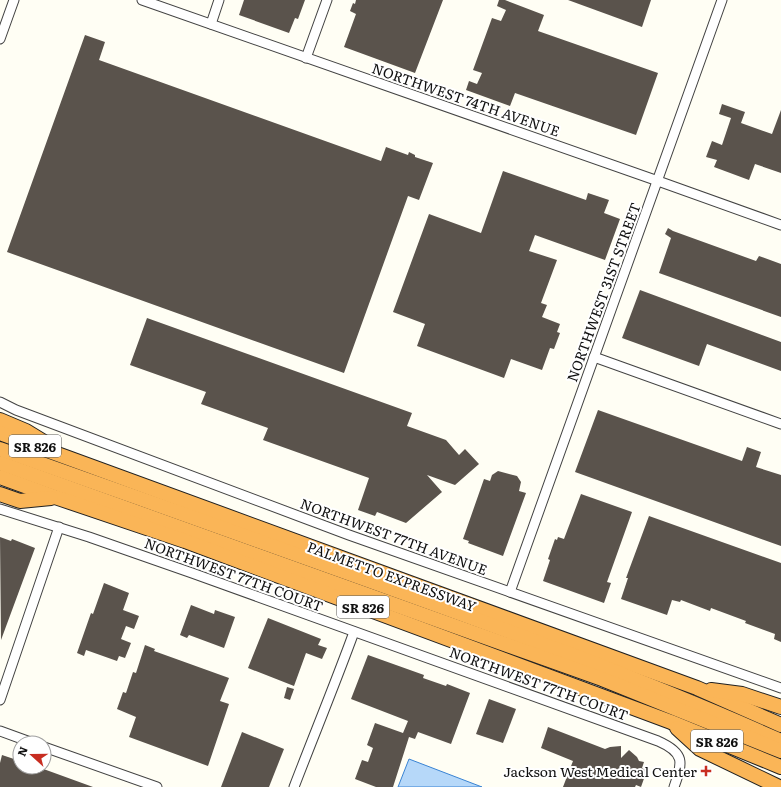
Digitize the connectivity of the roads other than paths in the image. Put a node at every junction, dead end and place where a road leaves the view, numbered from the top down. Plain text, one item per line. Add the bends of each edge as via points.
1 (14, 0) edge
2 (142, 0) edge
3 (219, 0) edge
4 (327, 0) edge
5 (722, 0) edge
6 (211, 24) junction
7 (0, 39) edge
8 (306, 58) junction
9 (658, 180) junction
10 (781, 225) edge
11 (594, 357) junction
12 (0, 402) edge
13 (0, 420) edge
14 (781, 424) edge
15 (0, 433) edge
16 (0, 449) edge
17 (70, 458) junction
18 (0, 463) edge
19 (0, 477) edge
20 (0, 494) edge
21 (55, 497) junction
22 (0, 509) edge
23 (59, 527) junction
24 (510, 592) junction
25 (354, 632) junction
26 (697, 688) junction
27 (781, 688) edge
28 (0, 700) edge
29 (781, 707) edge
30 (670, 722) junction
31 (781, 725) edge
32 (0, 731) edge
33 (12, 735) edge
34 (781, 741) edge
35 (52, 750) edge
36 (781, 751) edge
37 (781, 767) edge
38 (157, 787) edge
39 (294, 787) edge
40 (674, 787) edge
41 (779, 787) edge

1 - 7 street
2 - 6 street, NORTHWEST 74TH AVENUE
3 - 6 street
4 - 8 street
5 - 9 street, NORTHWEST 31ST STREET
6 - 8 street, NORTHWEST 74TH AVENUE
8 - 9 street, NORTHWEST 74TH AVENUE
9 - 10 street, NORTHWEST 74TH AVENUE
9 - 11 street, NORTHWEST 31ST STREET
11 - 14 street
11 - 24 street, NORTHWEST 31ST STREET
12 - 24 street, NORTHWEST 77TH AVENUE via 341,532
13 - 17 highway via 26,431
15 - 17 highway, PALMETTO EXPRESSWAY / SR 826
16 - 34 highway via 605,667
17 - 26 highway, PALMETTO EXPRESSWAY / SR 826
18 - 36 highway via 595,676
19 - 21 highway, SR 826
20 - 21 highway via 20,501
21 - 30 highway, SR 826 via 185,540
22 - 23 street, NORTHWEST 77TH COURT
23 - 25 street, NORTHWEST 77TH COURT
23 - 28 street
24 - 27 street, NORTHWEST 77TH AVENUE
25 - 39 street
25 - 40 street, NORTHWEST 77TH COURT via 658,741 674,750 679,757 681,764
26 - 29 highway via 742,694
26 - 31 highway, PALMETTO EXPRESSWAY / SR 826
30 - 37 highway, SR 826
30 - 41 highway via 700,749
32 - 33 street
35 - 38 street

